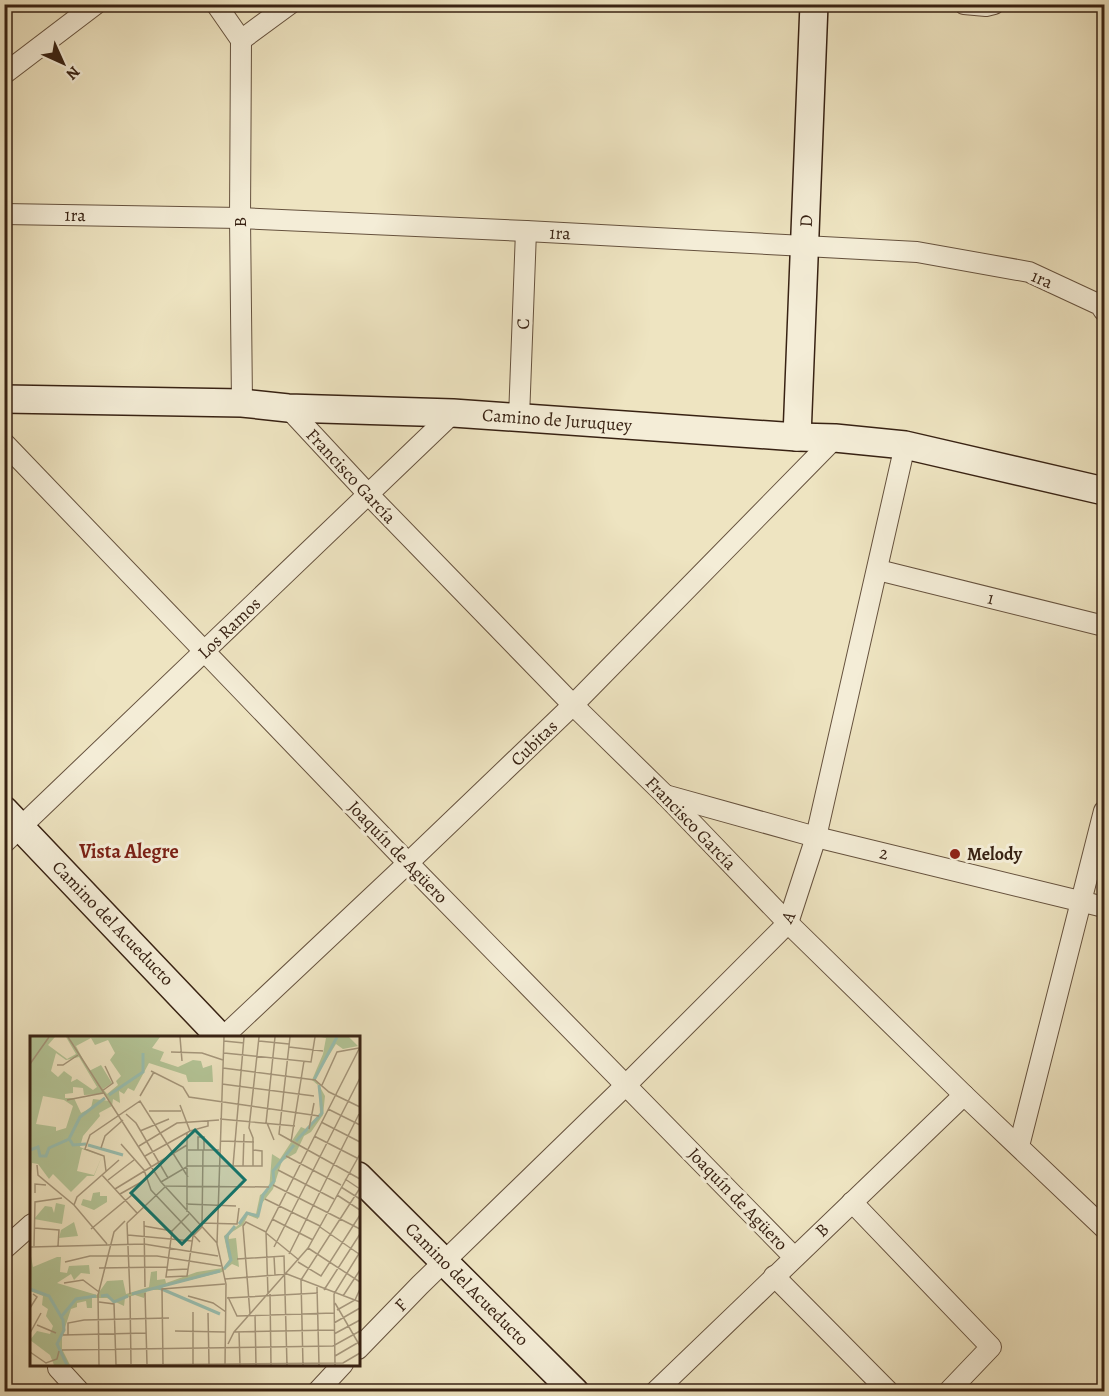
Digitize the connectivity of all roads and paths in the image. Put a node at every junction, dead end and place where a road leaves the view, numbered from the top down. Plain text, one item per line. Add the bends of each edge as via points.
1 (96, 4) edge
2 (216, 4) edge
3 (290, 4) edge
4 (814, 4) edge
5 (964, 4) edge
6 (994, 4) edge
7 (241, 40) junction
8 (4, 74) edge
9 (4, 214) edge
10 (240, 218) junction
11 (526, 231) junction
12 (805, 245) junction
13 (1103, 302) edge
14 (4, 399) edge
15 (242, 403) junction
16 (288, 408) junction
17 (453, 413) junction
18 (519, 418) junction
19 (797, 437) junction
20 (835, 438) junction
21 (4, 443) edge
22 (905, 445) junction
23 (1104, 491) edge
24 (368, 494) junction
25 (878, 570) junction
26 (1104, 626) edge
27 (204, 652) junction
28 (573, 705) junction
29 (665, 795) junction
30 (1104, 811) edge
31 (10, 827) edge
32 (816, 837) junction
33 (408, 863) junction
34 (1081, 901) junction
35 (1104, 907) edge
36 (788, 923) junction
37 (220, 1036) edge
38 (224, 1036) edge
39 (626, 1085) junction
40 (964, 1095) junction
41 (1019, 1146) junction
42 (360, 1178) edge
43 (852, 1202) junction
44 (30, 1226) edge
45 (1104, 1228) edge
46 (4, 1249) edge
47 (794, 1257) junction
48 (444, 1262) junction
49 (774, 1276) junction
50 (360, 1347) edge
51 (342, 1366) edge
52 (58, 1368) dead end
53 (80, 1392) edge
54 (317, 1392) edge
55 (575, 1392) edge
56 (655, 1392) edge
57 (889, 1392) edge
58 (948, 1392) edge

1 - 8 street
2 - 7 street
3 - 7 street
4 - 12 street, D
5 - 6 street
7 - 10 street, B
9 - 10 street, 1ra
10 - 11 street, 1ra
10 - 15 street, B
11 - 12 street, 1ra
11 - 18 street, C
12 - 13 street, 1ra via 918,252 1029,272
12 - 19 street, D
14 - 15 street, Camino de Juruquey
15 - 16 street, Camino de Juruquey
16 - 17 street, Camino de Juruquey
16 - 24 street, Francisco García
17 - 18 street, Camino de Juruquey
17 - 24 street, Los Ramos
18 - 19 street, Camino de Juruquey
19 - 20 street, Camino de Juruquey
20 - 22 street, Camino de Juruquey
20 - 28 street, Cubitas
21 - 27 street, Joaquín de Agüero
22 - 23 street, Camino de Juruquey
22 - 25 street, A
24 - 27 street, Los Ramos
24 - 28 street, Francisco García
25 - 26 street, 1
25 - 32 street, A
27 - 31 street, Los Ramos
27 - 33 street, Joaquín de Agüero
28 - 29 street, Francisco García
28 - 33 street, Cubitas
29 - 32 street, 2
29 - 36 street, Francisco García
30 - 34 street
31 - 37 street, Camino del Acueducto
32 - 34 street, 2
32 - 36 street, A
33 - 38 street, Cubitas
33 - 39 street, Joaquín de Agüero
34 - 35 street, 2
34 - 41 street
36 - 39 street, A
36 - 40 street, Francisco García
39 - 47 street, Joaquín de Agüero
39 - 48 street, A
40 - 41 street, Francisco García
40 - 43 street, B
41 - 45 street, Francisco García
42 - 48 street, Camino del Acueducto
43 - 47 street, B
43 - 58 street via 991,1347
44 - 46 street
47 - 49 street, B
48 - 50 street, F
48 - 55 street, Camino del Acueducto
49 - 56 street, B
49 - 57 street
51 - 54 street
52 - 53 street

